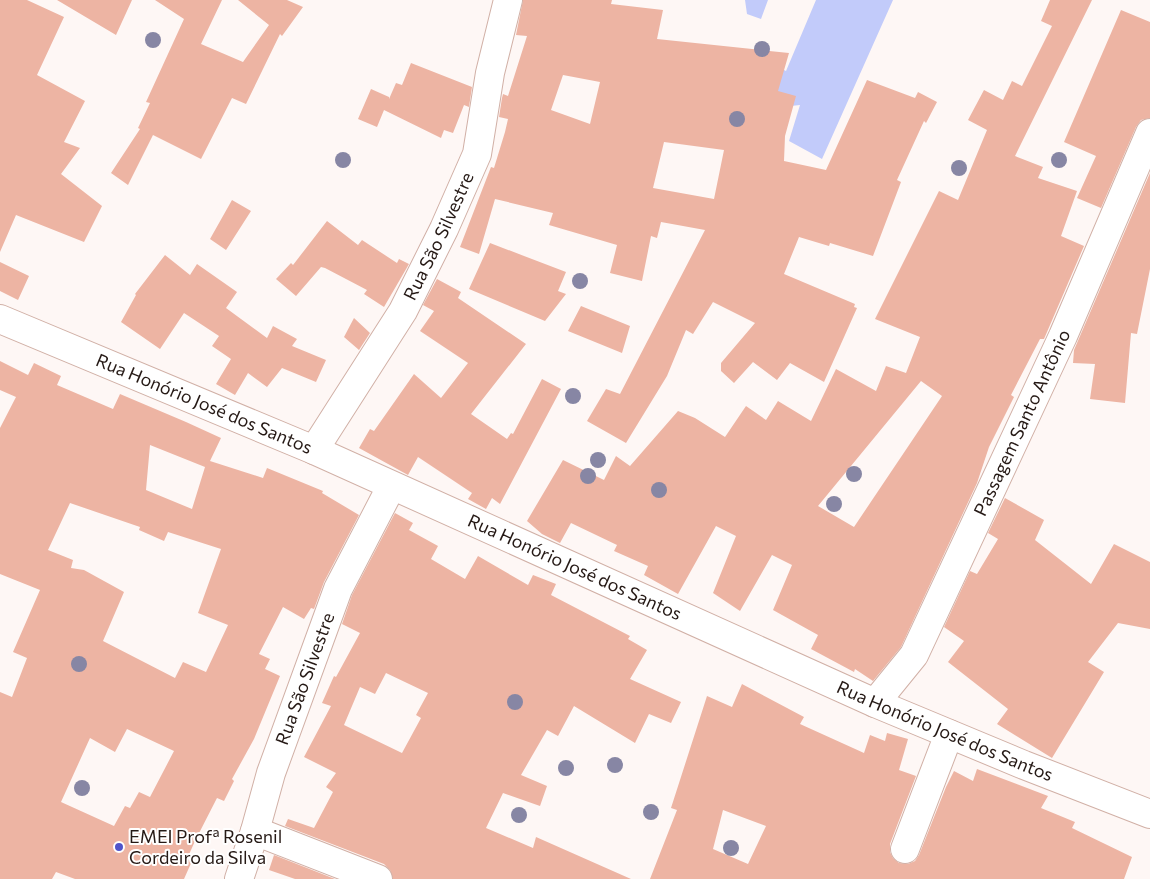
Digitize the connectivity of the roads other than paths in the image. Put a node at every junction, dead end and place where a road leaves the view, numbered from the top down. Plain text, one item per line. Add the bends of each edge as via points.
1 (508, 0) edge
2 (1150, 134) edge
3 (0, 319) edge
4 (314, 450) junction
5 (391, 487) junction
6 (875, 702) junction
7 (949, 734) junction
8 (1150, 814) edge
9 (255, 832) junction
10 (905, 849) dead end
11 (239, 879) edge
12 (378, 879) edge

1 - 4 street, Rua São Silvestre via 490,73 477,154 444,230 402,311
2 - 6 street, Passagem Santo Antônio via 1063,336 914,655
3 - 4 street, Rua Honório José dos Santos
4 - 5 street, Rua Honório José dos Santos
5 - 6 street, Rua Honório José dos Santos
5 - 9 street, Rua São Silvestre via 338,589 271,773
6 - 7 street, Rua Honório José dos Santos
7 - 8 street, Rua Honório José dos Santos
7 - 10 street
9 - 11 street, Rua São Silvestre
9 - 12 street

